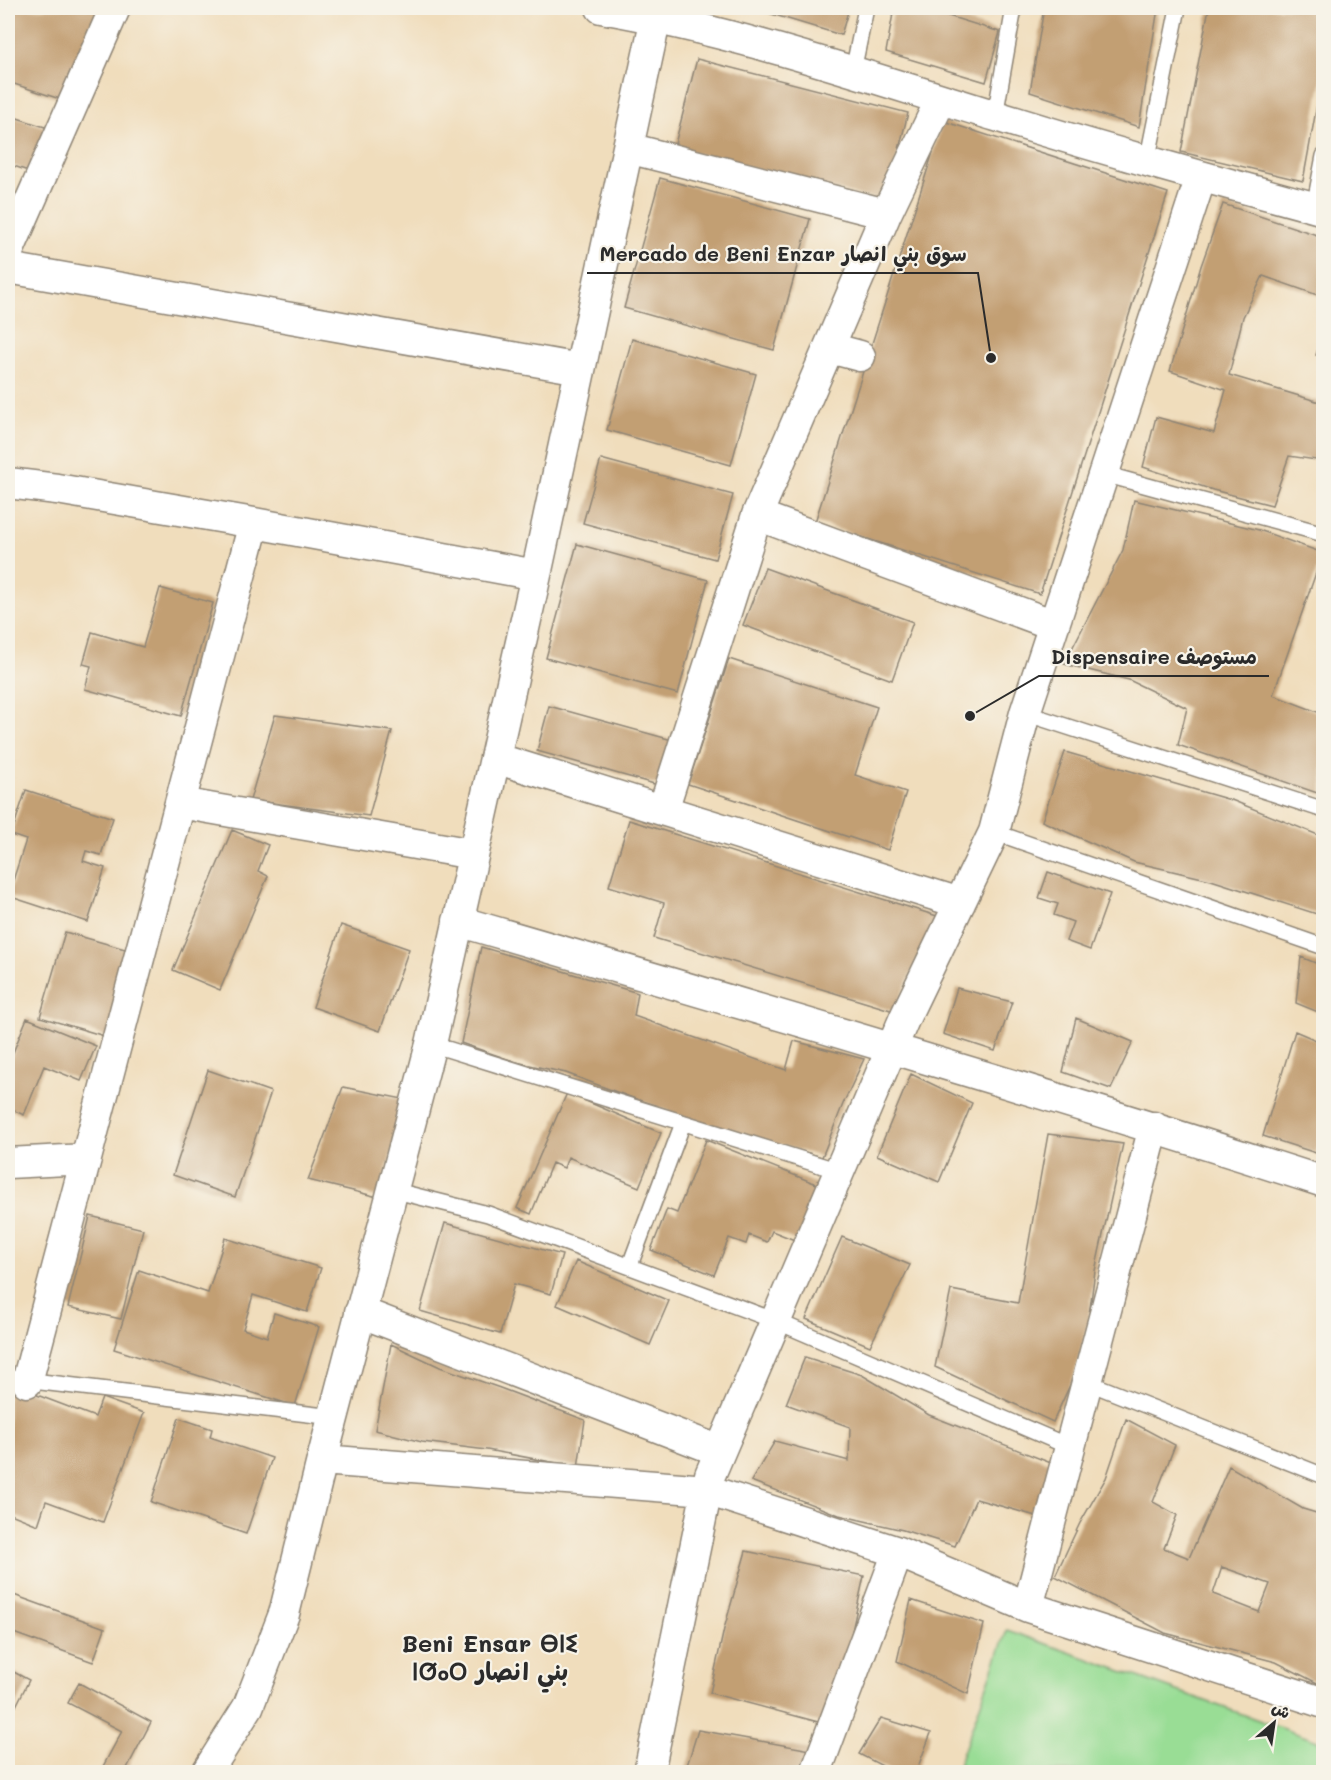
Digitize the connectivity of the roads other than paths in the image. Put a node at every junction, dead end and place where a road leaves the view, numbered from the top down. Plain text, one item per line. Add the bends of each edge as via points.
1 (116, 8) edge
2 (601, 8) edge
3 (866, 8) edge
4 (1014, 8) edge
5 (1178, 8) edge
6 (655, 12) edge
7 (853, 71) junction
8 (941, 99) junction
9 (995, 116) junction
10 (628, 147) junction
11 (1323, 156) edge
12 (1147, 162) junction
13 (1201, 177) junction
14 (1319, 209) edge
15 (886, 214) junction
16 (8, 252) edge
17 (8, 268) edge
18 (830, 348) junction
19 (860, 356) dead end
20 (580, 369) junction
21 (1104, 474) junction
22 (8, 483) edge
23 (757, 515) junction
24 (254, 523) junction
25 (1323, 534) edge
26 (536, 575) junction
27 (1054, 626) junction
28 (1025, 713) junction
29 (495, 758) junction
30 (180, 803) junction
31 (663, 810) junction
32 (1323, 810) edge
33 (994, 832) junction
34 (473, 854) junction
35 (960, 903) junction
36 (458, 921) junction
37 (1323, 947) edge
38 (431, 1044) junction
39 (892, 1047) junction
40 (683, 1123) junction
41 (1154, 1127) junction
42 (86, 1158) junction
43 (8, 1163) edge
44 (839, 1171) junction
45 (1323, 1182) edge
46 (392, 1190) junction
47 (630, 1265) junction
48 (360, 1312) junction
49 (776, 1321) junction
50 (17, 1380) edge
51 (1086, 1382) junction
52 (333, 1417) junction
53 (1070, 1447) junction
54 (720, 1451) junction
55 (322, 1460) junction
56 (1323, 1476) edge
57 (707, 1490) junction
58 (898, 1552) junction
59 (1028, 1607) junction
60 (1323, 1703) edge
61 (207, 1773) edge
62 (649, 1773) edge
63 (816, 1773) edge

1 - 16 street
2 - 6 street
3 - 7 lane
4 - 9 lane
5 - 12 lane
6 - 7 street
6 - 10 street
7 - 8 street
8 - 9 street
8 - 15 street
9 - 12 street
10 - 15 street
10 - 20 street
11 - 14 lane
12 - 13 street
13 - 14 street
13 - 21 street
15 - 18 street
17 - 20 street
18 - 19 street
18 - 23 street
20 - 26 street
21 - 25 lane
21 - 27 street
22 - 24 street
23 - 27 street
23 - 31 street
24 - 26 street
24 - 30 street
26 - 29 street
27 - 28 street
28 - 32 lane
28 - 33 street
29 - 31 street
29 - 34 street
30 - 34 street
30 - 42 street
31 - 35 street
33 - 35 street
33 - 37 lane
34 - 36 street
35 - 39 street
36 - 38 street
36 - 39 street
38 - 40 lane
38 - 46 street
39 - 41 street
39 - 44 street
40 - 44 lane
40 - 47 lane
41 - 45 street
41 - 51 street
42 - 43 street
42 - 50 street
44 - 49 street
46 - 47 lane via 488,1214
46 - 48 street
47 - 49 lane
48 - 52 street
48 - 54 street
49 - 53 lane
49 - 54 street
50 - 52 lane
51 - 53 street
51 - 56 lane
52 - 55 street
53 - 59 street
54 - 57 street
55 - 57 street
55 - 61 street via 284,1614 248,1707
57 - 58 street
57 - 62 street
58 - 59 street
58 - 63 street
59 - 60 street

